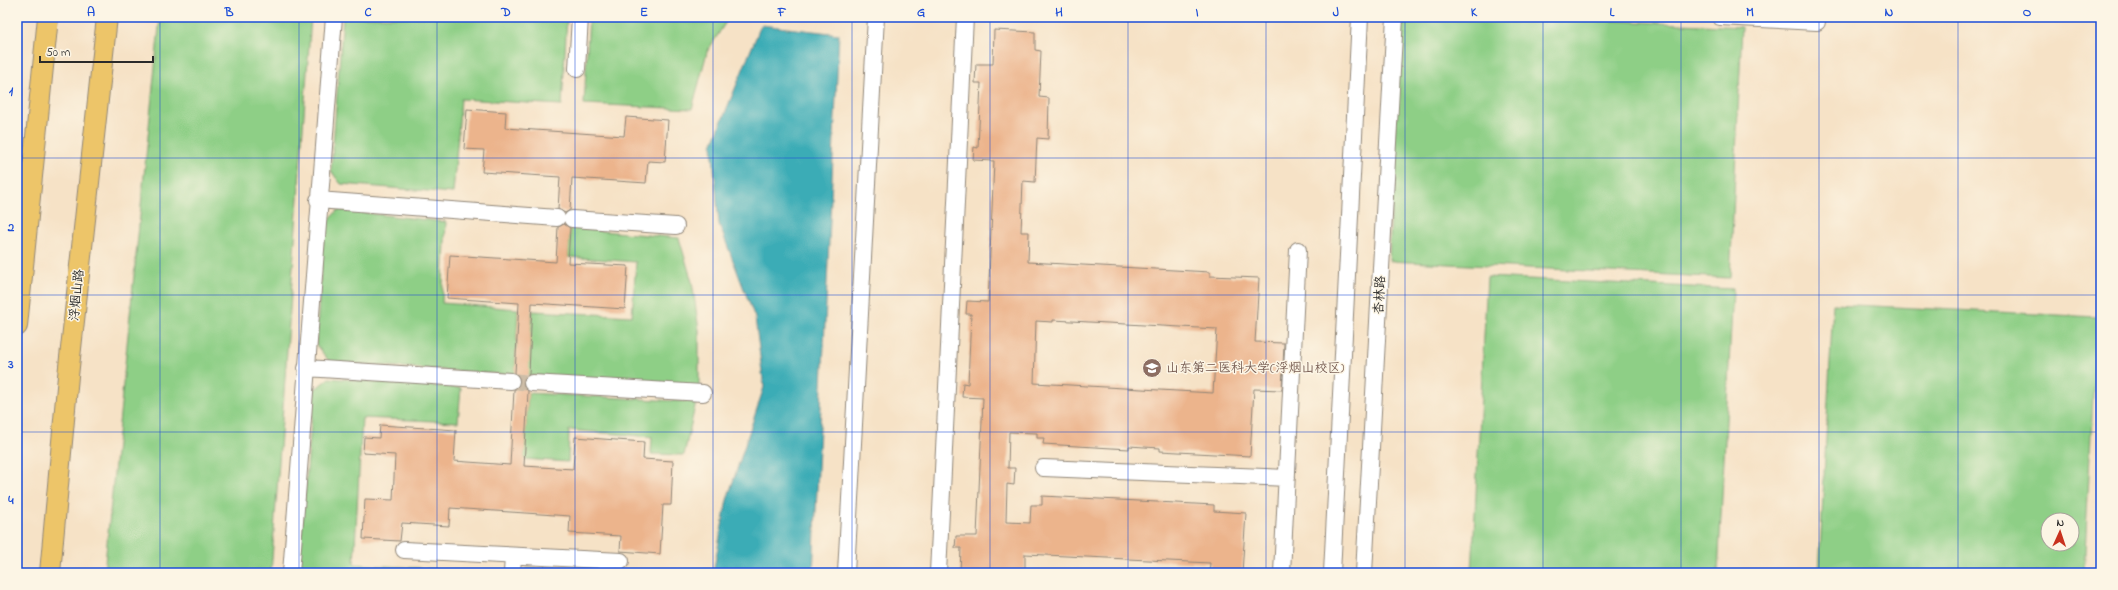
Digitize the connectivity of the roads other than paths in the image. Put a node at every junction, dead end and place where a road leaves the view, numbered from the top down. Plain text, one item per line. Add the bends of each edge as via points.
1 (48, 17) edge
2 (107, 17) edge
3 (334, 17) edge
4 (580, 17) edge
5 (876, 17) edge
6 (964, 17) edge
7 (1360, 17) edge
8 (1395, 17) edge
9 (1720, 17) edge
10 (1817, 22) dead end
11 (577, 69) dead end
12 (318, 200) junction
13 (676, 226) dead end
14 (1298, 250) dead end
15 (17, 326) edge
16 (306, 368) junction
17 (511, 381) tunnel mouth
18 (532, 382) tunnel mouth
19 (703, 394) dead end
20 (1043, 468) dead end
21 (1287, 478) junction
22 (404, 550) dead end
23 (513, 556) junction
24 (621, 561) dead end
25 (50, 573) edge
26 (291, 573) edge
27 (512, 573) edge
28 (846, 573) edge
29 (938, 573) edge
30 (1282, 573) edge
31 (1332, 573) edge
32 (1364, 573) edge

1 - 15 main road
2 - 25 main road, 浮烟山路 via 68,376
3 - 12 lane
4 - 11 lane
5 - 28 lane
6 - 29 lane
7 - 31 lane
8 - 32 lane, 杏林路
9 - 10 lane
12 - 13 lane
12 - 16 lane
14 - 21 lane
16 - 17 lane
16 - 26 lane
18 - 19 lane
20 - 21 lane
21 - 30 lane
22 - 23 lane
23 - 24 lane
23 - 27 lane

